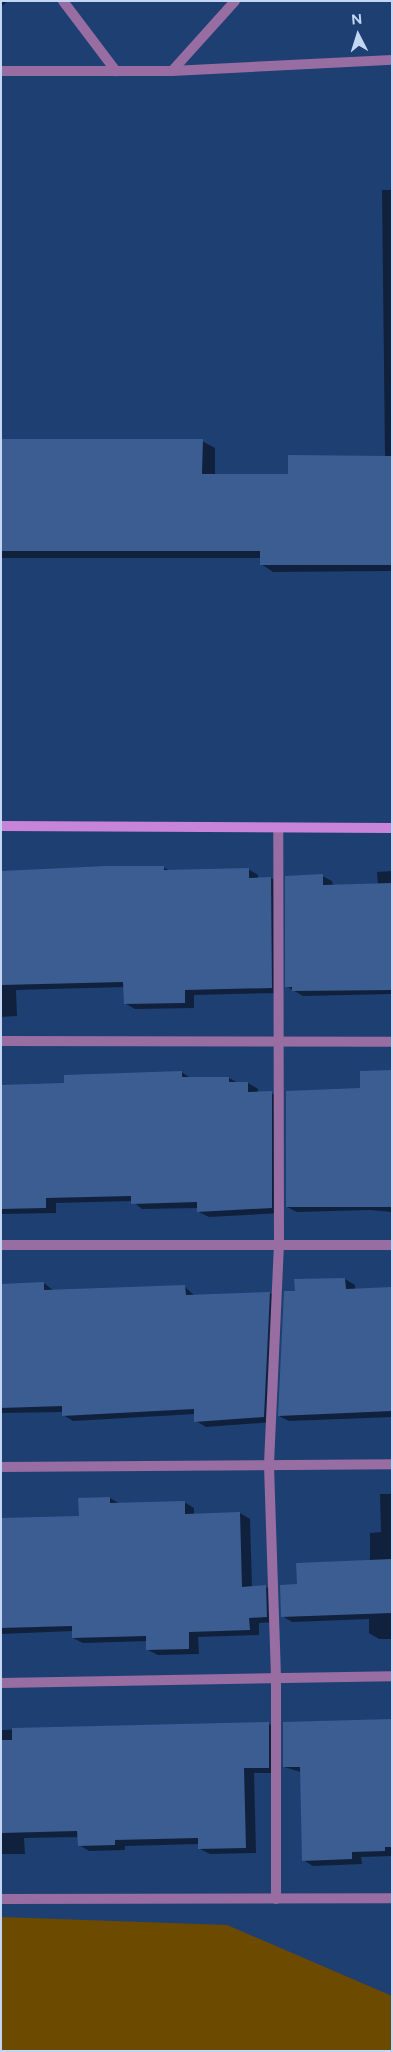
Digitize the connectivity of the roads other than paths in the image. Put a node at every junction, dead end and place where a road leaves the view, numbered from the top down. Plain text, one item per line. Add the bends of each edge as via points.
1 (63, 1) edge
2 (235, 1) edge
3 (392, 60) edge
4 (1, 71) edge
5 (116, 71) junction
6 (172, 71) junction
7 (1, 826) edge
8 (392, 828) edge
9 (278, 829) junction
10 (1, 1041) edge
11 (392, 1042) edge
12 (279, 1044) junction
13 (1, 1245) edge
14 (279, 1245) junction
15 (392, 1245) edge
16 (269, 1464) junction
17 (392, 1464) edge
18 (1, 1467) edge
19 (392, 1676) edge
20 (276, 1677) junction
21 (1, 1683) edge
22 (392, 1898) edge
23 (276, 1899) junction
24 (1, 1900) edge

1 - 5 street
2 - 6 street
3 - 6 street
4 - 5 street
5 - 6 street
7 - 9 street
8 - 9 street
9 - 12 street
10 - 12 street
11 - 12 street
12 - 14 street
13 - 14 street
14 - 15 street
14 - 16 street
16 - 17 street
16 - 18 street
16 - 20 street
19 - 20 street
20 - 21 street
20 - 23 street
22 - 23 street
23 - 24 street

